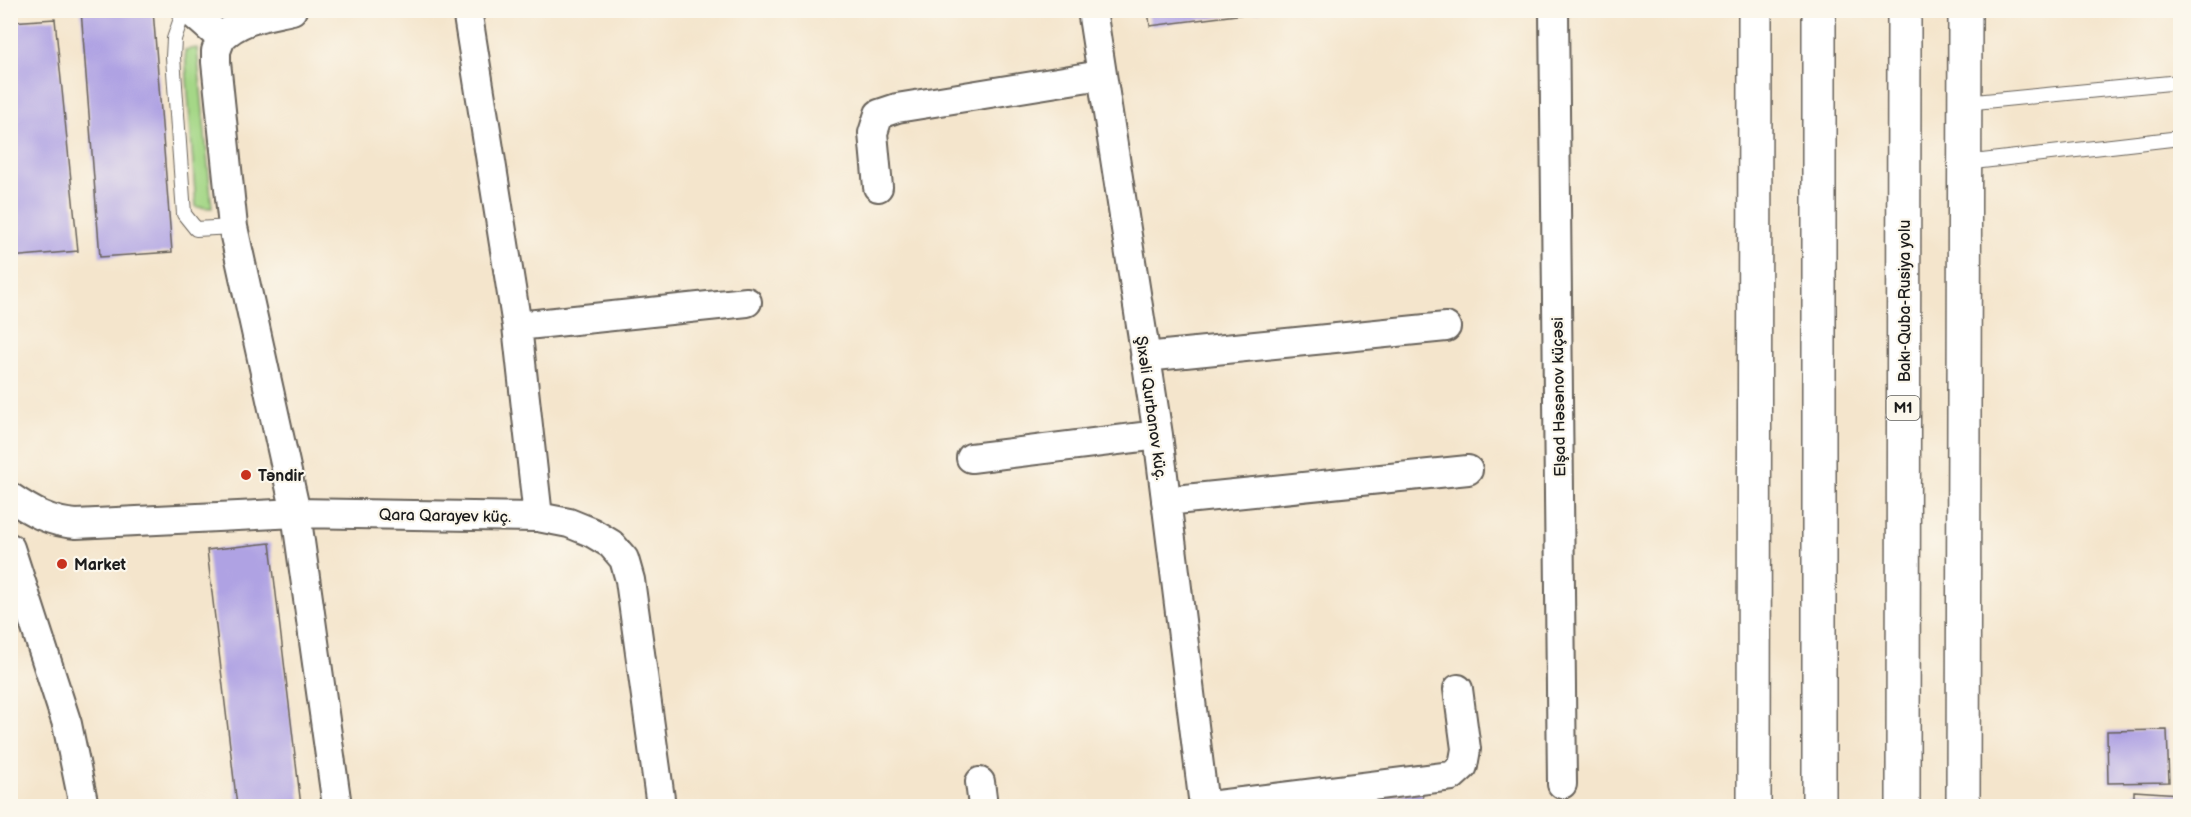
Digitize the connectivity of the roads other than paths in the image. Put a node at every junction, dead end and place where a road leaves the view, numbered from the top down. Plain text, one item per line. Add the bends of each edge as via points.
1 (186, 10) edge
2 (292, 10) edge
3 (467, 10) edge
4 (1092, 10) edge
5 (1554, 10) edge
6 (1755, 10) edge
7 (1819, 10) edge
8 (1904, 10) edge
9 (1965, 10) edge
10 (221, 38) junction
11 (1101, 75) junction
12 (2181, 82) edge
13 (1965, 103) junction
14 (2181, 138) edge
15 (1965, 163) junction
16 (878, 187) dead end
17 (233, 226) junction
18 (747, 302) dead end
19 (517, 326) junction
20 (1446, 327) dead end
21 (1145, 357) junction
22 (1158, 435) junction
23 (971, 458) dead end
24 (1468, 470) dead end
25 (10, 497) edge
26 (1166, 501) junction
27 (296, 513) junction
28 (538, 516) junction
29 (10, 548) edge
30 (1458, 689) dead end
31 (1562, 784) dead end
32 (84, 807) edge
33 (337, 807) edge
34 (660, 807) edge
35 (1204, 807) edge
36 (1209, 807) edge
37 (1754, 807) edge
38 (1819, 807) edge
39 (1903, 807) edge
40 (1963, 807) edge

1 - 10 street
1 - 17 lane via 174,39 173,57 184,214 196,229
2 - 10 street via 247,20
3 - 19 street
4 - 11 street, Şıxəli Qurbanov küç.
5 - 31 street, Elşad Həsənov küçəsi
6 - 37 highway
7 - 38 highway
8 - 39 highway, Bakı-Quba-Rusiya yolu / M1
9 - 13 highway
10 - 17 street via 216,62
11 - 16 street via 879,114 873,133
11 - 21 street, Şıxəli Qurbanov küç.
12 - 13 lane
13 - 15 highway
14 - 15 lane
15 - 40 highway
17 - 27 street
18 - 19 street
19 - 28 street
20 - 21 street
21 - 22 street, Şıxəli Qurbanov küç.
22 - 23 street
22 - 26 street, Şıxəli Qurbanov küç.
24 - 26 street
25 - 27 street, Qara Qarayev küç. via 54,522 76,524
26 - 35 street, Şıxəli Qurbanov küç.
27 - 28 street, Qara Qarayev küç.
27 - 33 street
28 - 34 street, Qara Qarayev küç. via 591,532 611,544 624,560 630,580
29 - 32 street via 67,724
30 - 36 street via 1466,749 1463,766 1452,776

